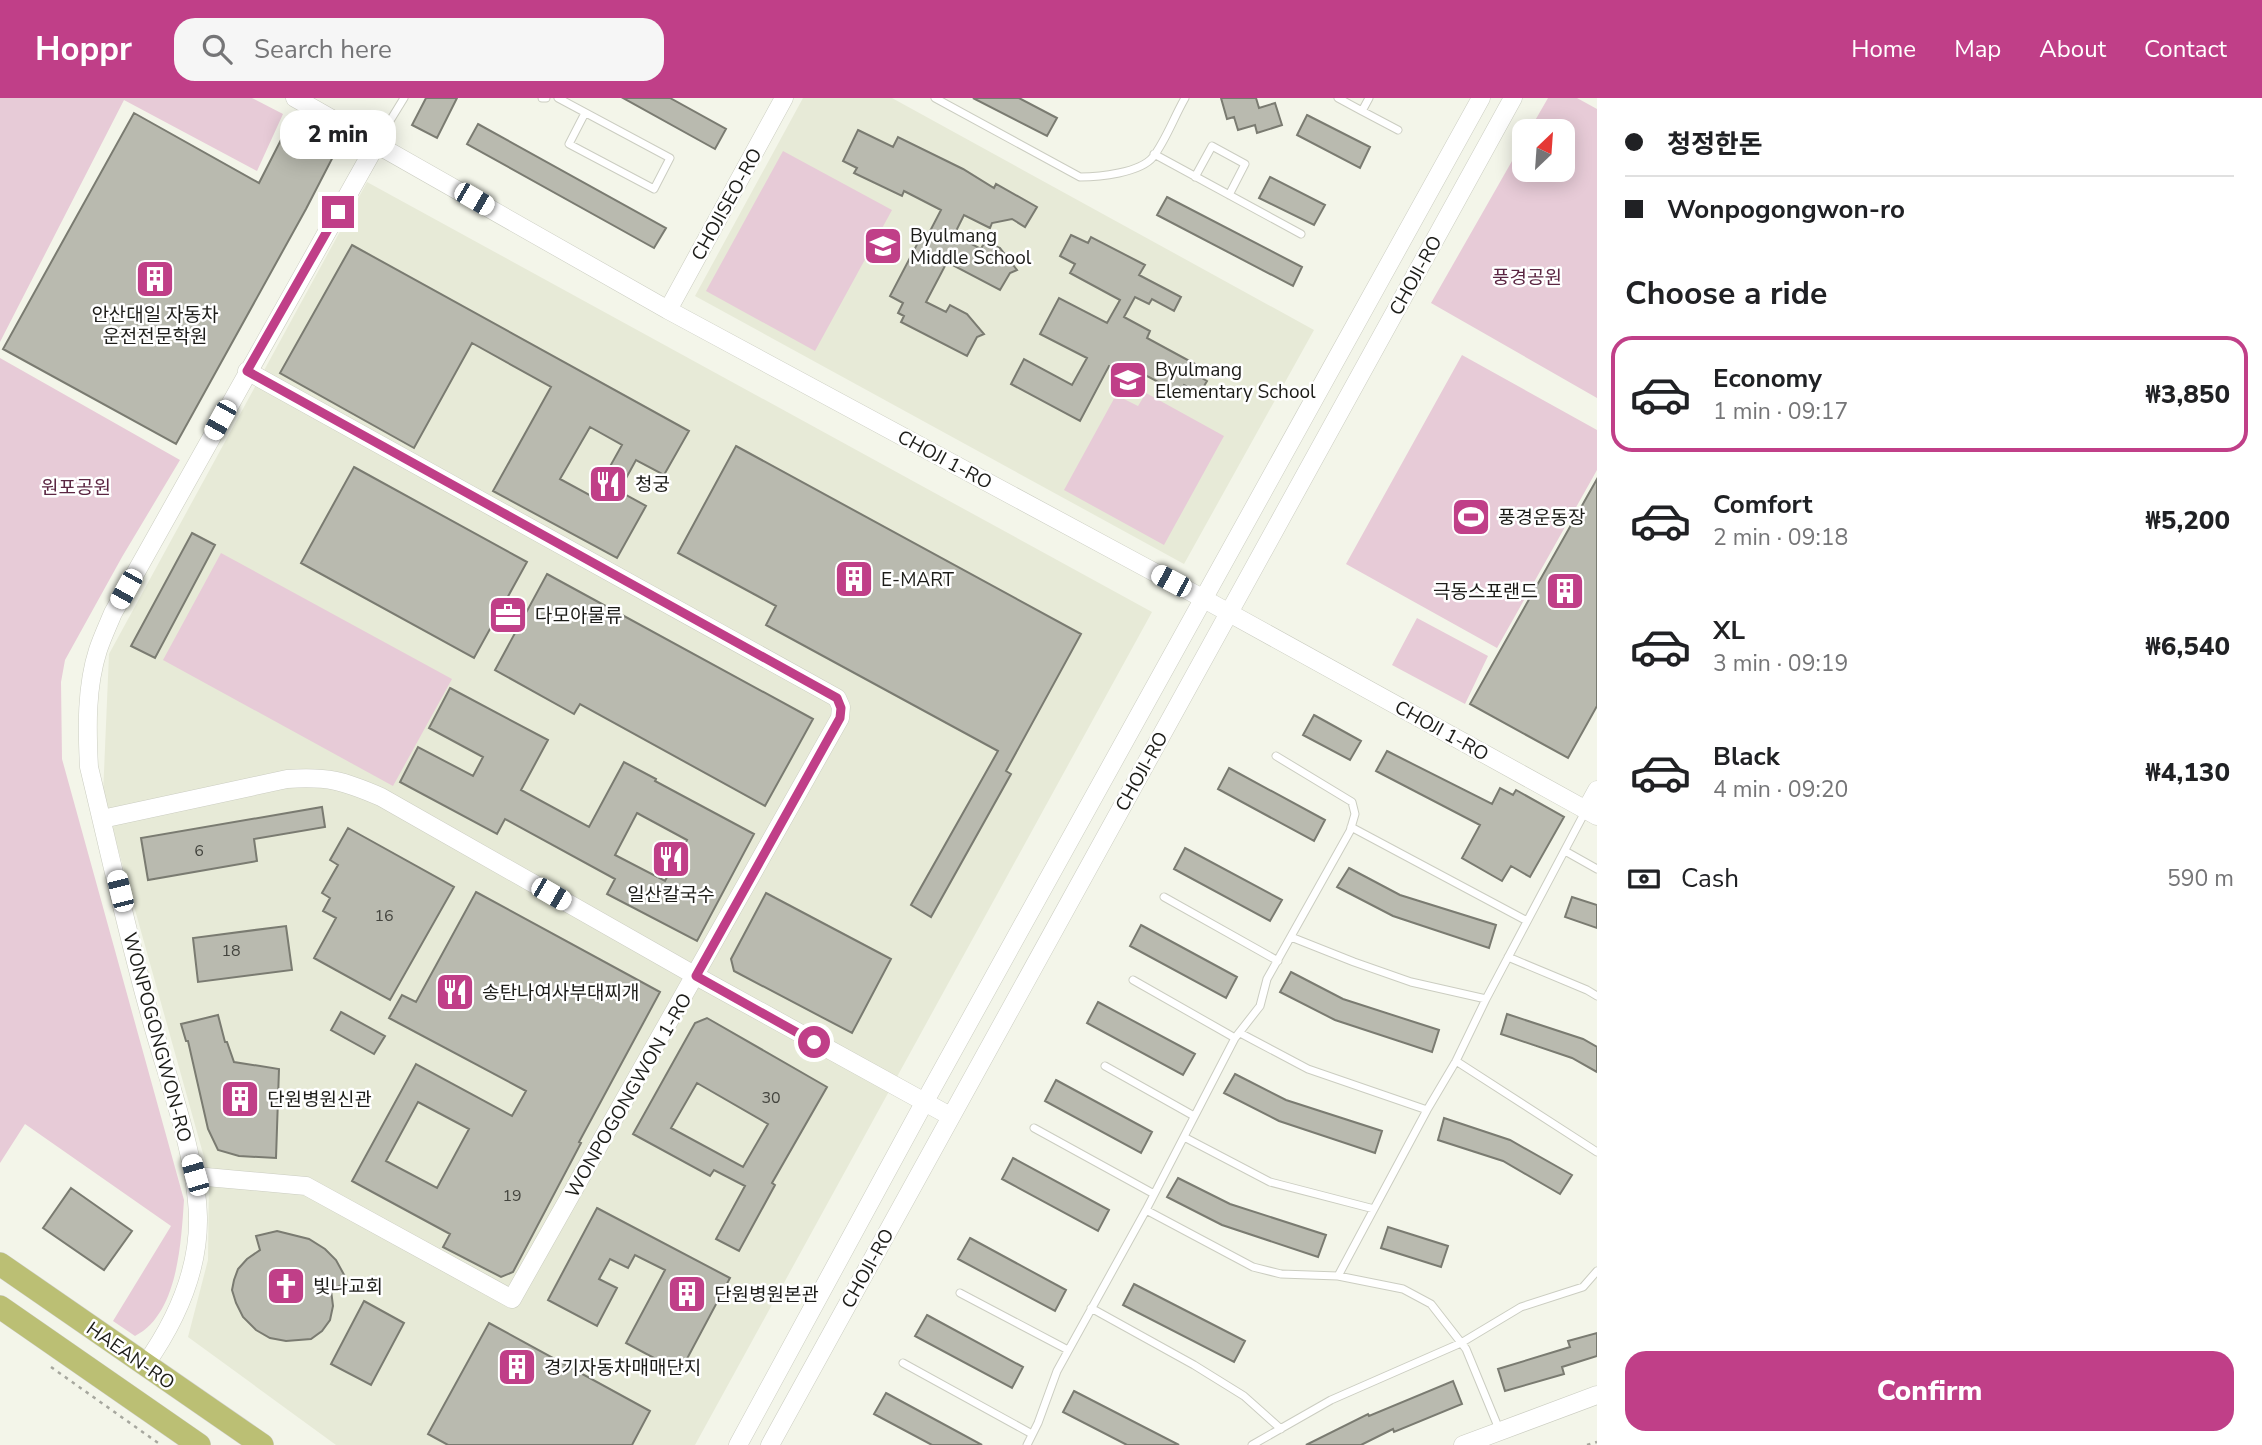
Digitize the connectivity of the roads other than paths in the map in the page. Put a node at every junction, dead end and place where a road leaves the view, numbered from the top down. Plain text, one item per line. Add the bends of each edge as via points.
1 (295, 98) edge
2 (404, 98) edge
3 (558, 98) edge
4 (784, 98) edge
5 (935, 98) edge
6 (958, 98) edge
7 (1185, 98) edge
8 (1338, 98) edge
9 (1369, 98) edge
10 (1481, 98) edge
11 (1513, 98) edge
12 (953, 107) junction
13 (1362, 111) junction
14 (585, 113) junction
15 (1398, 130) dead end
16 (377, 143) junction
17 (1154, 154) junction
18 (1195, 177) junction
19 (1229, 195) junction
20 (1301, 234) dead end
21 (668, 310) junction
22 (247, 371) junction
23 (1204, 599) junction
24 (1229, 613) junction
25 (1276, 756) dead end
26 (1597, 790) edge
27 (1592, 813) edge
28 (102, 819) junction
29 (1351, 827) junction
30 (1565, 851) junction
31 (1597, 869) edge
32 (1164, 897) dead end
33 (1528, 921) junction
34 (1291, 937) junction
35 (1508, 957) junction
36 (1278, 961) junction
37 (696, 976) junction
38 (1133, 980) dead end
39 (1597, 996) edge
40 (1486, 999) junction
41 (1238, 1035) junction
42 (1456, 1061) junction
43 (1105, 1066) dead end
44 (924, 1102) junction
45 (1427, 1110) junction
46 (950, 1116) junction
47 (1194, 1116) junction
48 (1034, 1128) dead end
49 (1184, 1137) junction
50 (1597, 1152) edge
51 (195, 1175) junction
52 (1154, 1194) junction
53 (1374, 1209) junction
54 (1146, 1210) junction
55 (0, 1264) edge
56 (1597, 1271) edge
57 (1338, 1276) junction
58 (960, 1293) dead end
59 (0, 1307) edge
60 (1091, 1308) junction
61 (1461, 1343) junction
62 (1068, 1350) junction
63 (903, 1363) dead end
64 (145, 1365) junction
65 (1597, 1395) edge
66 (1281, 1429) junction
67 (1500, 1430) junction
68 (1032, 1434) junction
69 (199, 1445) edge
70 (262, 1445) edge
71 (738, 1445) edge
72 (770, 1445) edge
73 (1027, 1445) edge
74 (1252, 1445) edge
75 (1463, 1445) edge

1 - 16 street, CHOJI 1-RO
2 - 16 lane
3 - 14 lane
4 - 21 street, CHOJISEO-RO
5 - 12 lane
6 - 12 lane
7 - 17 lane
8 - 13 lane
9 - 13 lane
10 - 23 street, CHOJI-RO
11 - 24 street, CHOJI-RO
12 - 17 lane via 1080,177 1103,177 1130,169
13 - 15 lane
14 - 14 lane via 670,158 654,189 569,144
16 - 21 street, CHOJI 1-RO
16 - 22 street, WONPOGONGWON-RO
17 - 18 lane
18 - 19 lane
18 - 19 lane via 1212,146 1245,164
19 - 20 lane
21 - 23 street, CHOJI 1-RO
22 - 28 street, WONPOGONGWON-RO via 113,613 97,652 87,734 89,767
22 - 37 street, WONPOGONGWON 1-RO via 837,698 840,718
23 - 24 street, CHOJI 1-RO
23 - 44 street, CHOJI-RO
24 - 27 street, CHOJI 1-RO
24 - 46 street, CHOJI-RO
25 - 29 lane via 1352,802
26 - 27 street
27 - 30 lane
28 - 37 street via 287,779 345,781
28 - 51 street, WONPOGONGWON-RO
29 - 33 lane
29 - 34 lane
30 - 31 lane
30 - 33 lane
32 - 36 lane
33 - 35 lane
34 - 36 lane
34 - 40 lane via 1411,982
35 - 39 lane
35 - 40 lane
36 - 41 lane via 1259,1006
37 - 44 street
37 - 51 street, WONPOGONGWON 1-RO via 512,1299 306,1186
38 - 41 lane
40 - 42 lane
41 - 45 lane via 1308,1069
41 - 47 lane
42 - 45 lane
42 - 50 lane
43 - 47 lane
44 - 46 street
44 - 71 street, CHOJI-RO
45 - 53 lane
46 - 72 street, CHOJI-RO
47 - 49 lane
48 - 52 lane
49 - 52 lane
49 - 53 lane via 1270,1182
51 - 64 street, WONPOGONGWON-RO via 194,1264 177,1313
52 - 54 lane
53 - 57 lane
54 - 57 lane via 1253,1267 1281,1275
54 - 60 lane
55 - 64 main road, HAEAN-RO
56 - 61 lane via 1583,1287 1521,1307
57 - 61 lane via 1403,1289 1431,1304
58 - 62 lane
59 - 69 main road, HAEAN-RO
60 - 62 lane
60 - 66 lane via 1244,1396
61 - 66 lane via 1331,1400
61 - 67 lane
62 - 68 lane
63 - 68 lane
64 - 70 main road, HAEAN-RO
65 - 67 street
66 - 74 lane
67 - 75 street
68 - 73 lane

